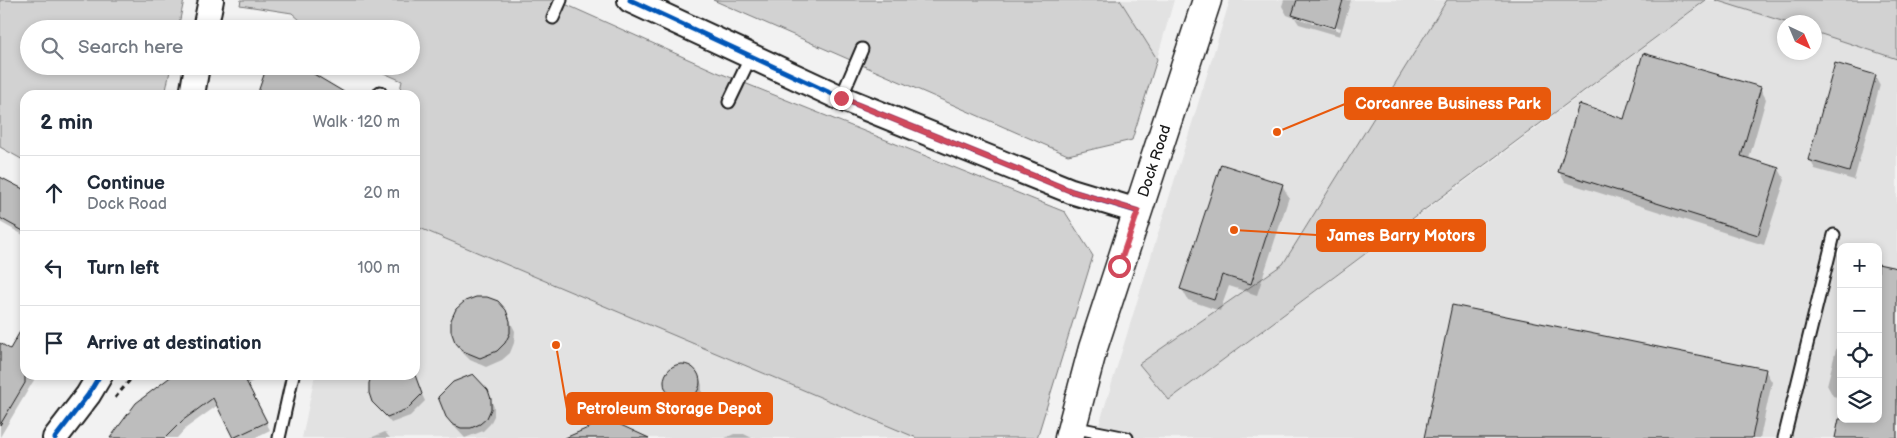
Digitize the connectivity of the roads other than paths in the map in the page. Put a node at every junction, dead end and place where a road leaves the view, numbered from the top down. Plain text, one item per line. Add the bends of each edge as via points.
1 (211, 0) edge
2 (561, 0) edge
3 (630, 0) edge
4 (1207, 0) edge
5 (553, 18) dead end
6 (207, 20) edge
7 (862, 49) dead end
8 (751, 56) junction
9 (195, 75) edge
10 (193, 90) edge
11 (841, 98) junction
12 (729, 102) dead end
13 (1138, 211) junction
14 (1834, 235) dead end
15 (97, 380) edge
16 (292, 380) edge
17 (1071, 433) edge
18 (55, 438) edge
19 (279, 438) edge
20 (1127, 438) edge
21 (1784, 438) edge

1 - 6 street
2 - 5 lane
3 - 8 street
4 - 13 main road, Dock Road
7 - 11 lane
8 - 11 street
8 - 12 lane
9 - 10 street
11 - 13 street via 1071,191
13 - 17 main road, Dock Road via 1093,348
14 - 21 lane
15 - 18 street
16 - 19 lane
17 - 20 lane

